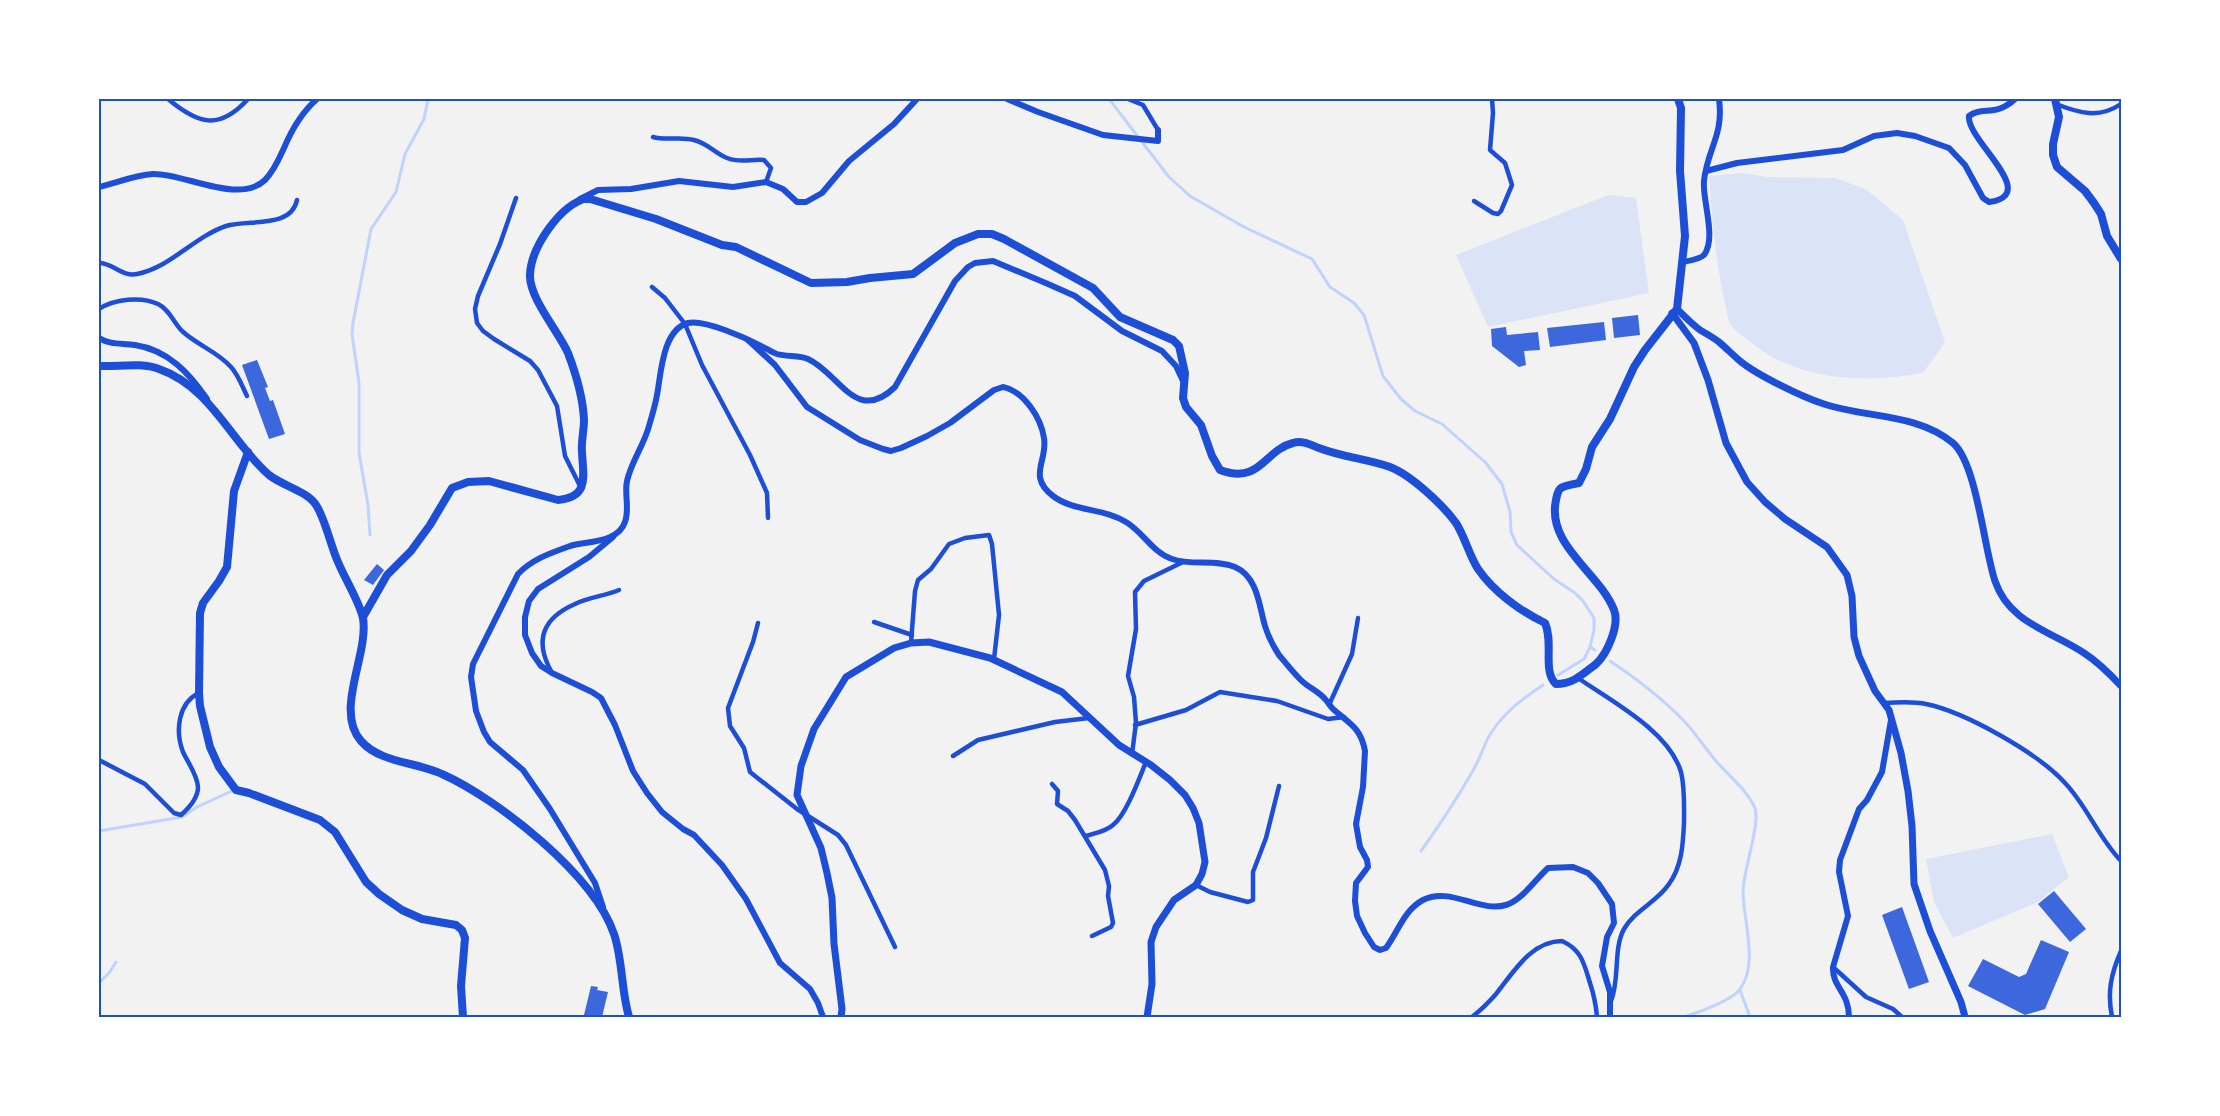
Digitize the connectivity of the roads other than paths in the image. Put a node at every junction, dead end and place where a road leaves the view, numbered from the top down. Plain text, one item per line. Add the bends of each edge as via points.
1 (168, 99) edge
2 (248, 99) edge
3 (317, 99) edge
4 (917, 99) edge
5 (1007, 99) edge
6 (1128, 99) edge
7 (1492, 99) edge
8 (1678, 99) edge
9 (1719, 99) edge
10 (2015, 99) edge
11 (2055, 101) edge
12 (2121, 104) edge
13 (1158, 130) joint
14 (653, 137) dead end
15 (1706, 171) junction
16 (766, 182) junction
17 (99, 187) edge
18 (516, 198) dead end
19 (297, 200) dead end
20 (577, 201) junction
21 (1474, 201) dead end
22 (2121, 260) edge
23 (1682, 262) junction
24 (99, 263) edge
25 (652, 287) dead end
26 (99, 309) edge
27 (1674, 311) junction
28 (685, 324) junction
29 (99, 338) edge
30 (748, 340) junction
31 (99, 366) edge
32 (1185, 385) junction
33 (247, 396) dead end
34 (213, 407) junction
35 (248, 452) junction
36 (581, 488) junction
37 (768, 518) dead end
38 (616, 533) junction
39 (1187, 560) junction
40 (620, 590) dead end
41 (363, 617) junction
42 (1358, 618) dead end
43 (874, 622) dead end
44 (758, 623) dead end
45 (911, 639) junction
46 (994, 659) junction
47 (552, 673) junction
48 (1578, 678) junction
49 (2121, 686) edge
50 (199, 693) junction
51 (1884, 703) junction
52 (1329, 705) junction
53 (1344, 717) junction
54 (1089, 718) junction
55 (1891, 720) junction
56 (1135, 725) junction
57 (1132, 754) junction
58 (953, 756) dead end
59 (99, 760) edge
60 (1146, 762) junction
61 (1052, 784) dead end
62 (1279, 786) dead end
63 (804, 812) junction
64 (1086, 836) junction
65 (2121, 861) edge
66 (1196, 885) junction
67 (604, 910) junction
68 (1092, 936) dead end
69 (896, 947) dead end
70 (2121, 951) edge
71 (1833, 967) junction
72 (1610, 1004) junction
73 (463, 1017) edge
74 (629, 1017) edge
75 (823, 1017) edge
76 (841, 1017) edge
77 (1147, 1017) edge
78 (1472, 1017) edge
79 (1597, 1017) edge
80 (1610, 1017) edge
81 (1849, 1017) edge
82 (1902, 1017) edge
83 (1965, 1017) edge
84 (2112, 1017) edge

1 - 2 street via 201,121 211,122 228,116
3 - 17 street via 303,112 273,170 261,183 233,189 153,174
4 - 16 street via 894,124 849,160 814,199 797,202 783,189
5 - 13 street via 1103,135 1158,141
6 - 13 street via 1143,105
7 - 21 street via 1490,150 1504,163 1512,185 1498,214
8 - 23 main road via 1685,236
9 - 15 street via 1720,129
10 - 15 street via 1998,110 1969,116 1973,133 2007,180 2008,189 1996,201 1983,198 1965,165 1949,148 1897,133 1874,136 1844,150 1737,163
11 - 12 street via 2075,111 2094,114
11 - 22 main road via 2059,117 2053,155 2057,167 2094,203
14 - 16 street via 692,139 738,161 764,160 771,168
15 - 23 street via 1707,247 1697,259
16 - 20 street via 733,187 679,181 598,190
18 - 36 street via 478,296 477,322 483,331 530,360 538,370 556,406 565,456
19 - 24 street via 290,215 219,229 174,258 143,272 128,274
20 - 32 main road via 587,198 736,247 811,283 913,274 955,243 978,234 992,234 1093,288 1120,316 1173,340 1179,346
20 - 36 main road via 560,214 540,242 530,276 536,297 567,352 579,388 584,421
23 - 27 main road
25 - 28 street
26 - 33 street via 128,300 158,304 182,331 227,363
27 - 48 main road via 1634,367 1592,447 1579,483 1562,488 1555,503 1560,536 1595,579 1615,612 1610,646
27 - 49 main road via 1741,362 1790,389 1823,404 1906,420 1953,443 1972,482 1995,582 2010,607 2036,628 2084,653
27 - 51 main road via 1694,343 1726,443 1747,482 1785,519 1827,547 1847,575 1859,656
28 - 30 street via 709,326
28 - 37 street via 767,493
28 - 38 street via 670,339 664,353 649,429 627,479 625,523
29 - 34 street via 109,343 147,347 162,354 194,379
30 - 32 street via 776,354 809,360 848,394 880,399 895,387 955,281 975,263 993,261 1075,297 1122,331 1162,351 1176,366
30 - 39 street via 775,365 807,407 860,440 891,451 950,423 994,390 1010,389 1027,403 1042,430 1044,449 1039,469 1041,480 1053,496 1125,521 1164,554
31 - 34 main road via 145,365 160,369 183,381
32 - 48 main road via 1186,407 1201,426 1220,470 1234,475 1248,472 1293,442 1308,443 1390,468 1430,494 1456,524 1478,568 1493,586 1545,623 1550,641 1550,678 1556,684 1569,684
34 - 35 main road
35 - 41 main road via 271,476 317,505
35 - 50 main road via 234,492 227,567 202,603
36 - 41 main road via 577,495 558,500 489,481 452,488 411,551 387,575
38 - 47 street via 601,549 538,589 529,601 525,635 541,666
38 - 67 street via 528,563 518,574 478,651 471,677 484,732 501,753 523,770 550,809 595,884
39 - 52 street via 1235,567 1248,577 1280,657
39 - 56 street via 1144,581 1135,592 1136,629 1128,676
40 - 47 street via 574,604 559,612 544,629 541,648
41 - 67 main road via 362,650 351,715 362,743 392,759 441,773 497,807 547,845
42 - 52 street via 1348,664
43 - 45 street
44 - 63 street via 728,717 744,748 750,772
45 - 46 main road
45 - 46 street via 918,580 949,544 989,535 999,615
45 - 63 main road via 846,677 834,694 814,729 801,766 797,795
46 - 54 main road via 1062,692
47 - 75 street via 601,698 633,771 647,793 662,812 694,835 722,865 746,898 780,963 810,989
48 - 72 street via 1661,740 1681,772 1683,788 1683,842 1676,873 1622,932 1616,988
50 - 59 street via 184,705 179,723 183,750 198,784 192,802 181,815 174,813 145,784
50 - 73 main road via 210,747 236,790 320,820 335,832 366,882 379,894 412,915 456,925 462,930
51 - 55 main road
51 - 65 street via 1925,703 1945,710 1973,721 2029,754 2066,784
52 - 53 street
53 - 56 street via 1328,719 1277,701 1220,692 1186,710
53 - 72 street via 1363,739 1365,751 1356,825 1368,867 1356,883 1355,901 1374,947 1386,948 1421,901 1432,897 1459,898 1505,905 1548,868 1573,867 1588,873 1612,904 1614,923 1602,966
54 - 57 main road
54 - 58 street via 978,740
55 - 71 street via 1882,772 1858,809 1840,860 1848,916
55 - 83 main road via 1908,791 1914,884
56 - 57 street
57 - 60 main road
60 - 64 street via 1115,824
60 - 66 main road via 1170,780 1193,808 1205,862
61 - 64 street via 1058,791 1057,804 1068,811
62 - 66 street via 1253,872 1252,900 1210,892
63 - 69 street via 846,845
63 - 76 main road via 821,848 830,890
64 - 68 street via 1108,880 1113,919 1111,927
66 - 77 main road via 1174,900 1156,927
67 - 74 main road via 618,948
70 - 84 street via 2109,988
71 - 81 street via 1832,975 1848,1001
71 - 82 street via 1866,997
72 - 80 street
78 - 79 street via 1525,958 1556,941 1569,944 1580,953

